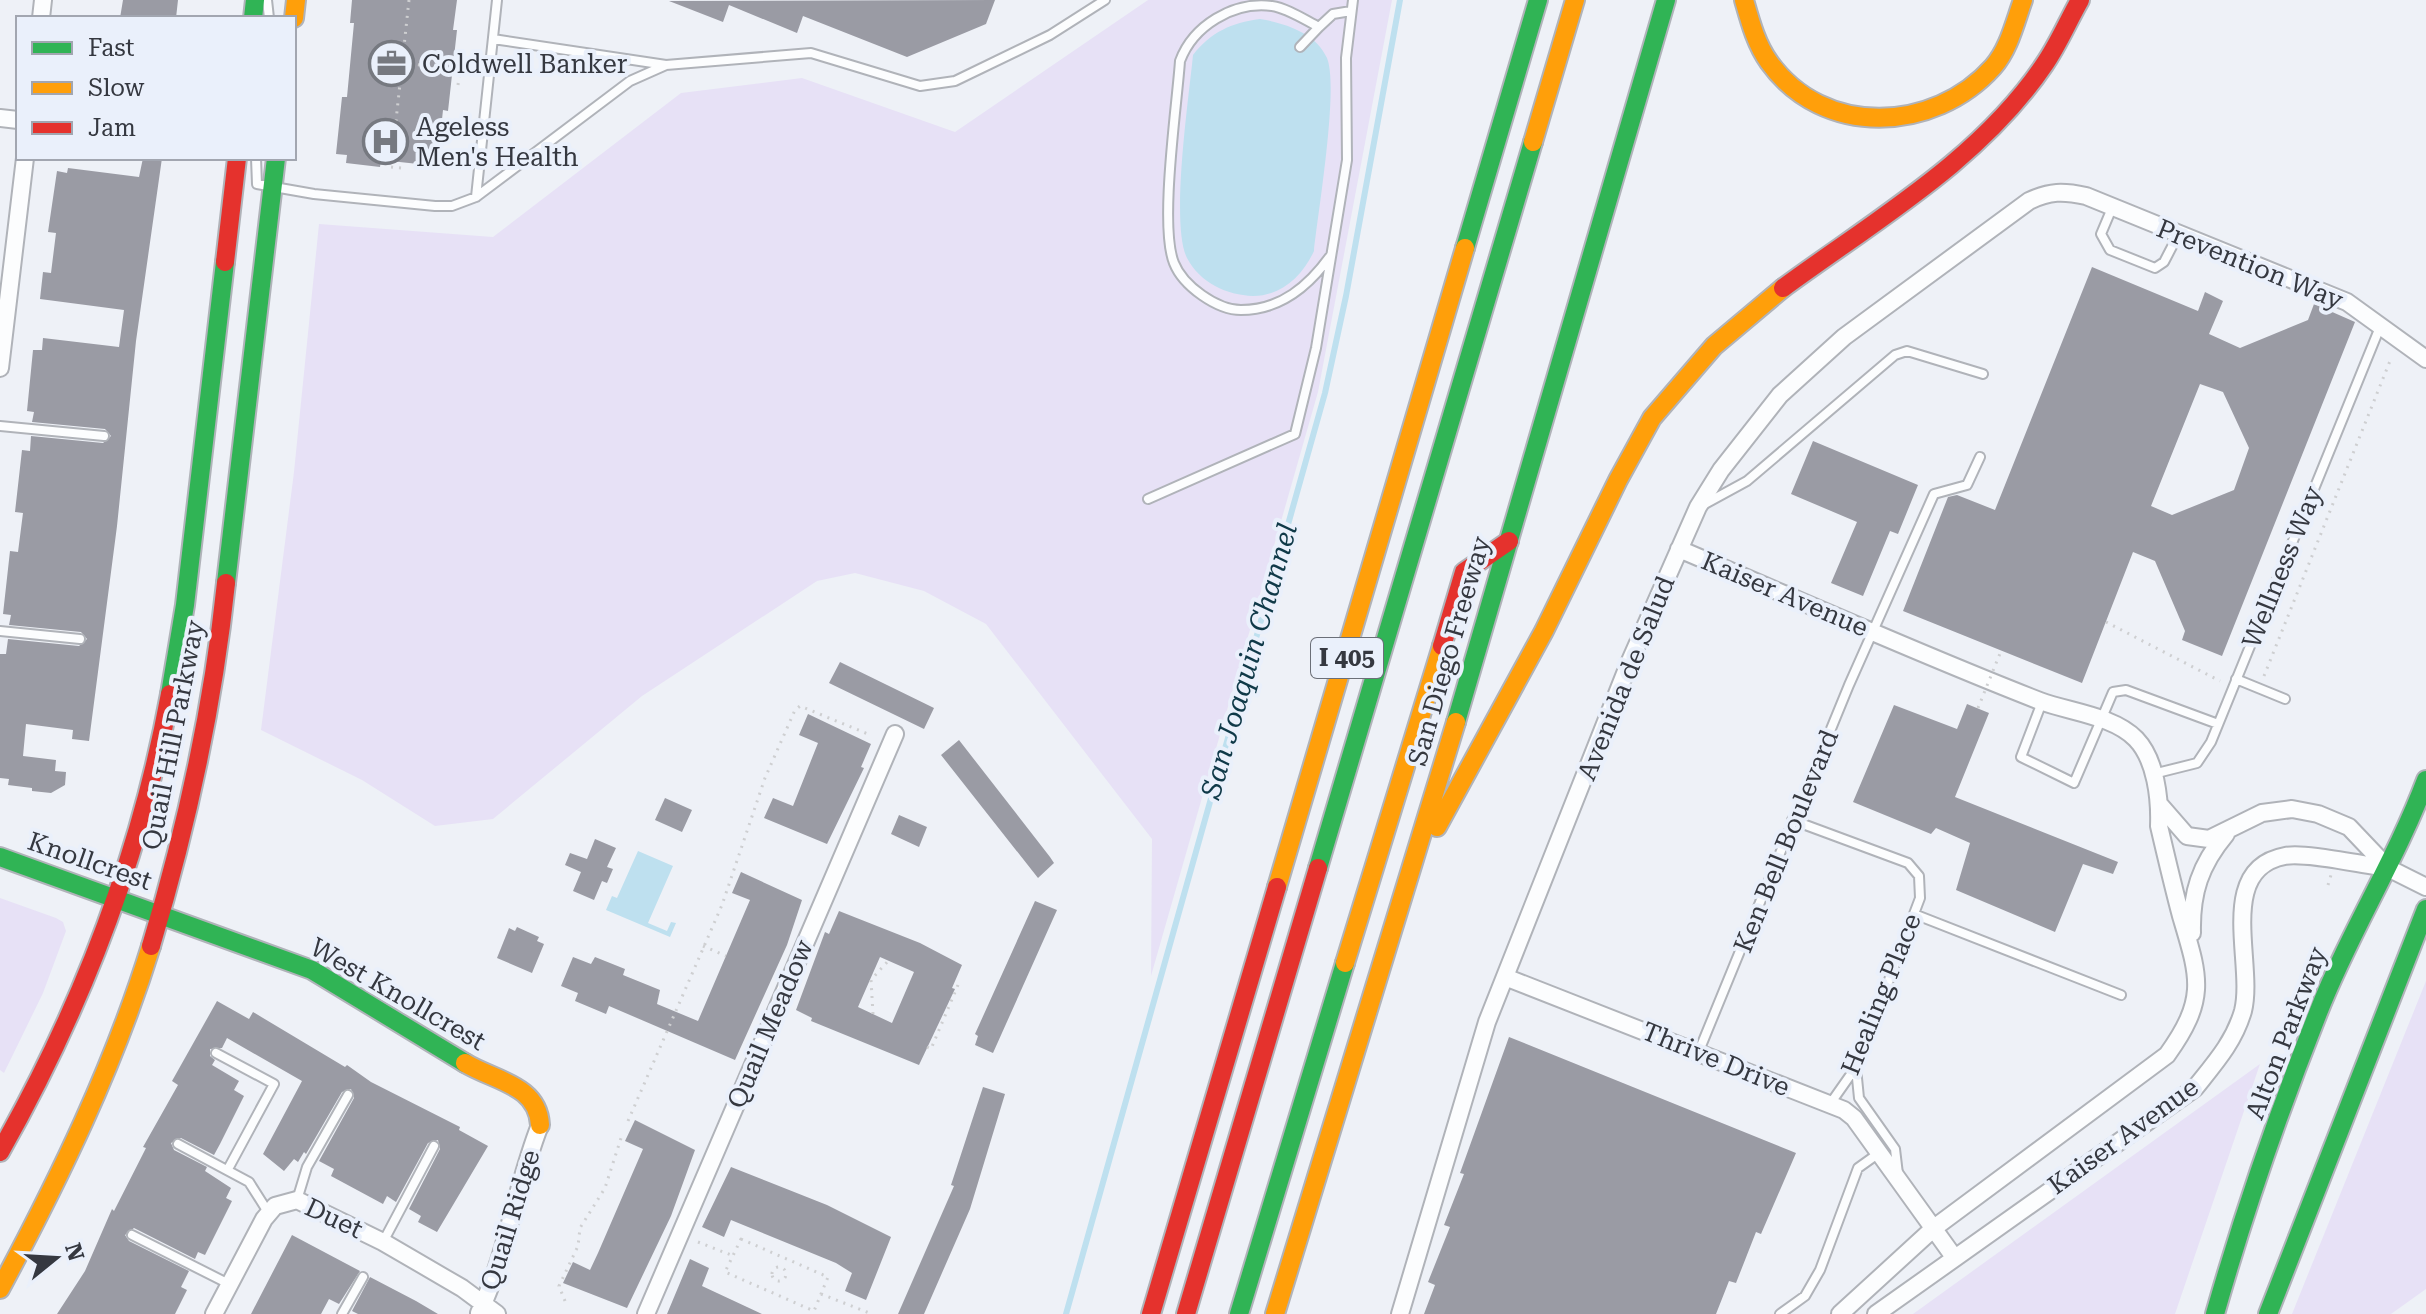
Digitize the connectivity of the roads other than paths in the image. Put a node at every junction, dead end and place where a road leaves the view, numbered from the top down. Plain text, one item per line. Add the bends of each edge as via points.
1 (497, 0) edge
2 (1105, 0) edge
3 (1353, 0) edge
4 (1538, 0) edge
5 (1575, 0) edge
6 (1666, 0) edge
7 (1744, 0) edge
8 (2023, 0) edge
9 (2080, 0) edge
10 (1351, 11) junction
11 (1319, 27) junction
12 (493, 39) junction
13 (1300, 47) dead end
14 (666, 65) junction
15 (25, 160) edge
16 (237, 160) edge
17 (256, 160) edge
18 (276, 160) edge
19 (273, 186) junction
20 (2062, 191) joint
21 (476, 197) junction
22 (2112, 208) junction
23 (2178, 235) junction
24 (1331, 255) junction
25 (2381, 327) junction
26 (2426, 359) edge
27 (0, 368) edge
28 (1983, 374) dead end
29 (0, 426) edge
30 (104, 436) dead end
31 (1980, 457) dead end
32 (1148, 499) dead end
33 (1698, 507) junction
34 (1509, 541) junction
35 (1679, 549) junction
36 (0, 631) edge
37 (1874, 631) junction
38 (80, 639) dead end
39 (2236, 679) junction
40 (2285, 699) dead end
41 (2042, 702) junction
42 (2100, 720) junction
43 (2218, 724) junction
44 (895, 734) dead end
45 (2153, 774) junction
46 (2426, 780) edge
47 (2160, 805) junction
48 (1792, 820) junction
49 (2230, 829) junction
50 (0, 857) edge
51 (2388, 868) junction
52 (1407, 882) junction
53 (2426, 887) edge
54 (116, 898) junction
55 (2426, 909) edge
56 (1914, 914) junction
57 (162, 915) junction
58 (2192, 943) junction
59 (1505, 977) junction
60 (2121, 995) dead end
61 (1699, 1051) junction
62 (216, 1053) dead end
63 (1856, 1067) junction
64 (348, 1095) dead end
65 (1829, 1105) junction
66 (540, 1125) joint
67 (178, 1144) dead end
68 (434, 1146) dead end
69 (0, 1152) edge
70 (1880, 1153) junction
71 (228, 1169) junction
72 (1898, 1179) junction
73 (297, 1200) junction
74 (268, 1212) junction
75 (1934, 1228) junction
76 (132, 1235) dead end
77 (383, 1242) junction
78 (1954, 1257) junction
79 (363, 1277) dead end
80 (229, 1284) junction
81 (0, 1289) edge
82 (486, 1311) edge
83 (214, 1314) edge
84 (342, 1314) edge
85 (646, 1314) edge
86 (1151, 1314) edge
87 (1186, 1314) edge
88 (1239, 1314) edge
89 (1275, 1314) edge
90 (1400, 1314) edge
91 (1780, 1314) edge
92 (1840, 1314) edge
93 (1876, 1314) edge
94 (2215, 1314) edge
95 (2268, 1314) edge

1 - 12 lane
2 - 14 lane via 1050,35 940,84 903,83 811,53
3 - 10 lane
4 - 86 main road, I 405
5 - 87 main road
6 - 34 main road, San Diego Freeway
7 - 8 main road via 1759,46 1794,89 1833,111 1889,120 1944,107 1975,85 1995,65
9 - 52 main road via 2051,57 2014,107 1923,186 1742,322 1667,398 1610,493 1577,566
10 - 11 lane via 1333,14
10 - 24 lane via 1347,160
11 - 13 lane
11 - 24 lane via 1273,6 1241,8 1188,39 1180,61 1168,236 1174,264 1187,281 1209,300 1232,310 1275,306 1317,274
12 - 14 lane
12 - 21 lane
14 - 21 lane via 630,81
15 - 27 street
16 - 54 main road, Quail Hill Parkway via 178,650 147,795
17 - 19 lane via 257,184
18 - 19 main road, Quail Hill Parkway
19 - 21 lane via 435,206
19 - 57 main road, Quail Hill Parkway via 216,665 192,796
20 - 22 street, Prevention Way
20 - 33 street, Avenida de Salud via 2029,201 1844,337 1780,395
22 - 23 street, Prevention Way
22 - 23 lane via 2101,234 2110,250 2155,268
23 - 25 street, Prevention Way via 2347,302
24 - 32 lane via 1295,434
25 - 26 street, Prevention Way
25 - 39 lane, Wellness Way
28 - 33 lane via 1907,351 1895,355 1747,481
29 - 30 lane
31 - 37 lane, Ken Bell Boulevard via 1967,485 1934,494
33 - 35 street, Avenida de Salud
34 - 52 main road, San Diego Freeway
34 - 88 main road via 1464,572
35 - 37 street, Kaiser Avenue
35 - 59 street, Avenida de Salud via 1608,713
36 - 38 lane
37 - 41 street, Kaiser Avenue
37 - 48 lane, Ken Bell Boulevard
39 - 40 lane
39 - 43 lane, Wellness Way
41 - 42 street, Kaiser Avenue
41 - 42 lane via 2021,757 2074,783
42 - 43 lane via 2113,692 2126,690
42 - 45 street, Kaiser Avenue via 2136,739
43 - 45 lane, Wellness Way via 2197,763
44 - 85 street, Quail Meadow
45 - 47 street, Kaiser Avenue
46 - 51 main road, Alton Parkway
47 - 49 street, Kaiser Avenue via 2187,836 2209,839
47 - 58 street, Kaiser Avenue via 2162,839
48 - 56 lane, Healing Place via 1908,863 1919,876
48 - 61 lane, Ken Bell Boulevard
49 - 51 street, Kaiser Avenue via 2262,813 2292,809 2318,814 2349,827
49 - 58 street, Kaiser Avenue via 2199,873
50 - 54 main road, Knollcrest
51 - 53 street
51 - 78 street, Kaiser Avenue via 2308,855 2283,856 2263,866 2248,883 2240,905 2246,995 2228,1047 2195,1088
51 - 94 main road, Alton Parkway via 2318,1012 2237,1237
52 - 89 main road, San Diego Freeway
54 - 57 main road, Knollcrest
54 - 69 main road, Quail Hill Parkway via 70,1017
55 - 95 main road
56 - 60 lane
56 - 63 lane, Healing Place
57 - 66 main road, West Knollcrest via 284,958 345,986 480,1072 528,1093 539,1108
57 - 81 main road, Quail Hill Parkway via 84,1124
58 - 75 street, Kaiser Avenue via 2196,990 2182,1033 2167,1055
59 - 61 street, Thrive Drive
59 - 90 street, Avenida de Salud
61 - 65 street, Thrive Drive
62 - 71 lane via 274,1084
63 - 65 lane, Healing Place
63 - 72 lane, Thrive Drive via 1859,1098 1895,1149
64 - 73 lane via 307,1167
65 - 70 street, Thrive Drive via 1854,1118
66 - 82 street, Quail Ridge
67 - 71 lane
68 - 77 lane
70 - 72 street, Thrive Drive
70 - 91 lane via 1858,1168 1805,1296
71 - 74 lane via 249,1182
72 - 75 street, Thrive Drive
73 - 74 street, Duet
73 - 77 street, Duet
74 - 80 street, Duet
75 - 78 street, Thrive Drive
75 - 92 street, Kaiser Avenue
76 - 80 lane
77 - 82 street, Duet via 462,1288
78 - 93 street, Kaiser Avenue
79 - 84 lane
80 - 83 street, Duet

